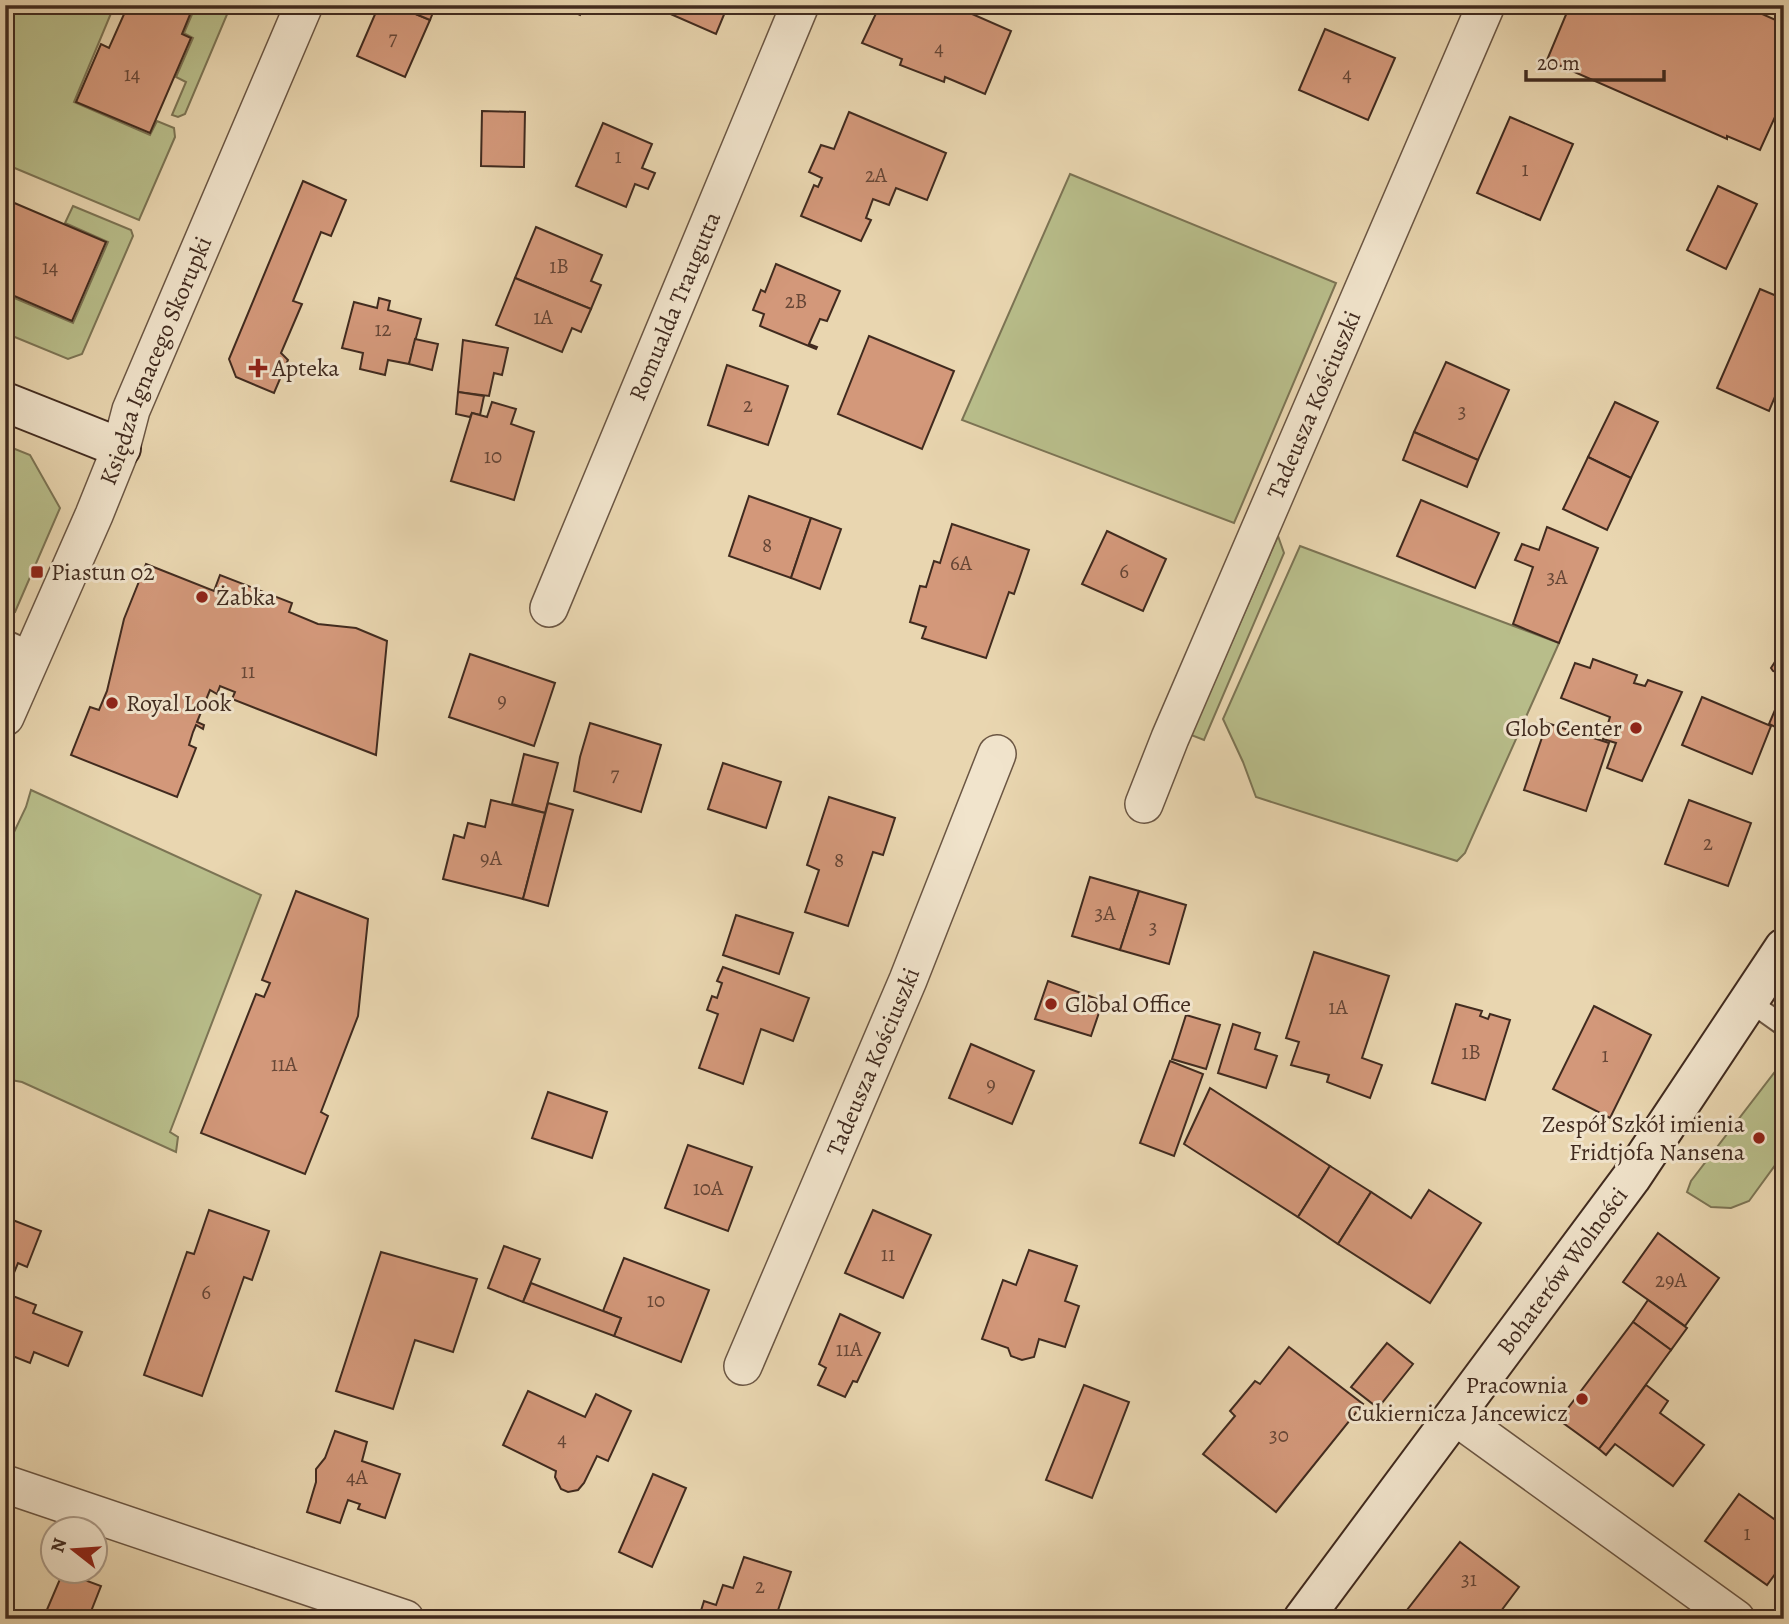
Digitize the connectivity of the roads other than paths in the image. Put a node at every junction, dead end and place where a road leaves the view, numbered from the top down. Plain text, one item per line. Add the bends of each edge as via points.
1 (304, 5) edge
2 (800, 5) edge
3 (1486, 5) edge
4 (5, 402) edge
5 (121, 448) junction
6 (549, 608) dead end
7 (20, 647) edge
8 (5, 717) edge
9 (997, 754) dead end
10 (1144, 804) dead end
11 (1784, 948) edge
12 (1750, 1002) junction
13 (1784, 1026) edge
14 (743, 1366) dead end
15 (1455, 1416) junction
16 (5, 1485) edge
17 (405, 1619) edge
18 (1303, 1619) edge
19 (1736, 1619) edge

1 - 5 street, Księdza Ignacego Skorupki via 131,410
2 - 6 street, Romualda Traugutta
3 - 10 street, Tadeusza Kościuszki
4 - 5 street
5 - 7 street, Księdza Ignacego Skorupki via 94,515
7 - 8 street, Księdza Ignacego Skorupki
9 - 14 street, Tadeusza Kościuszki via 908,980
11 - 12 street, Bohaterów Wolności
12 - 13 lane
12 - 15 street, Bohaterów Wolności via 1631,1178
15 - 18 street, Bohaterów Wolności
15 - 19 street
16 - 17 street

